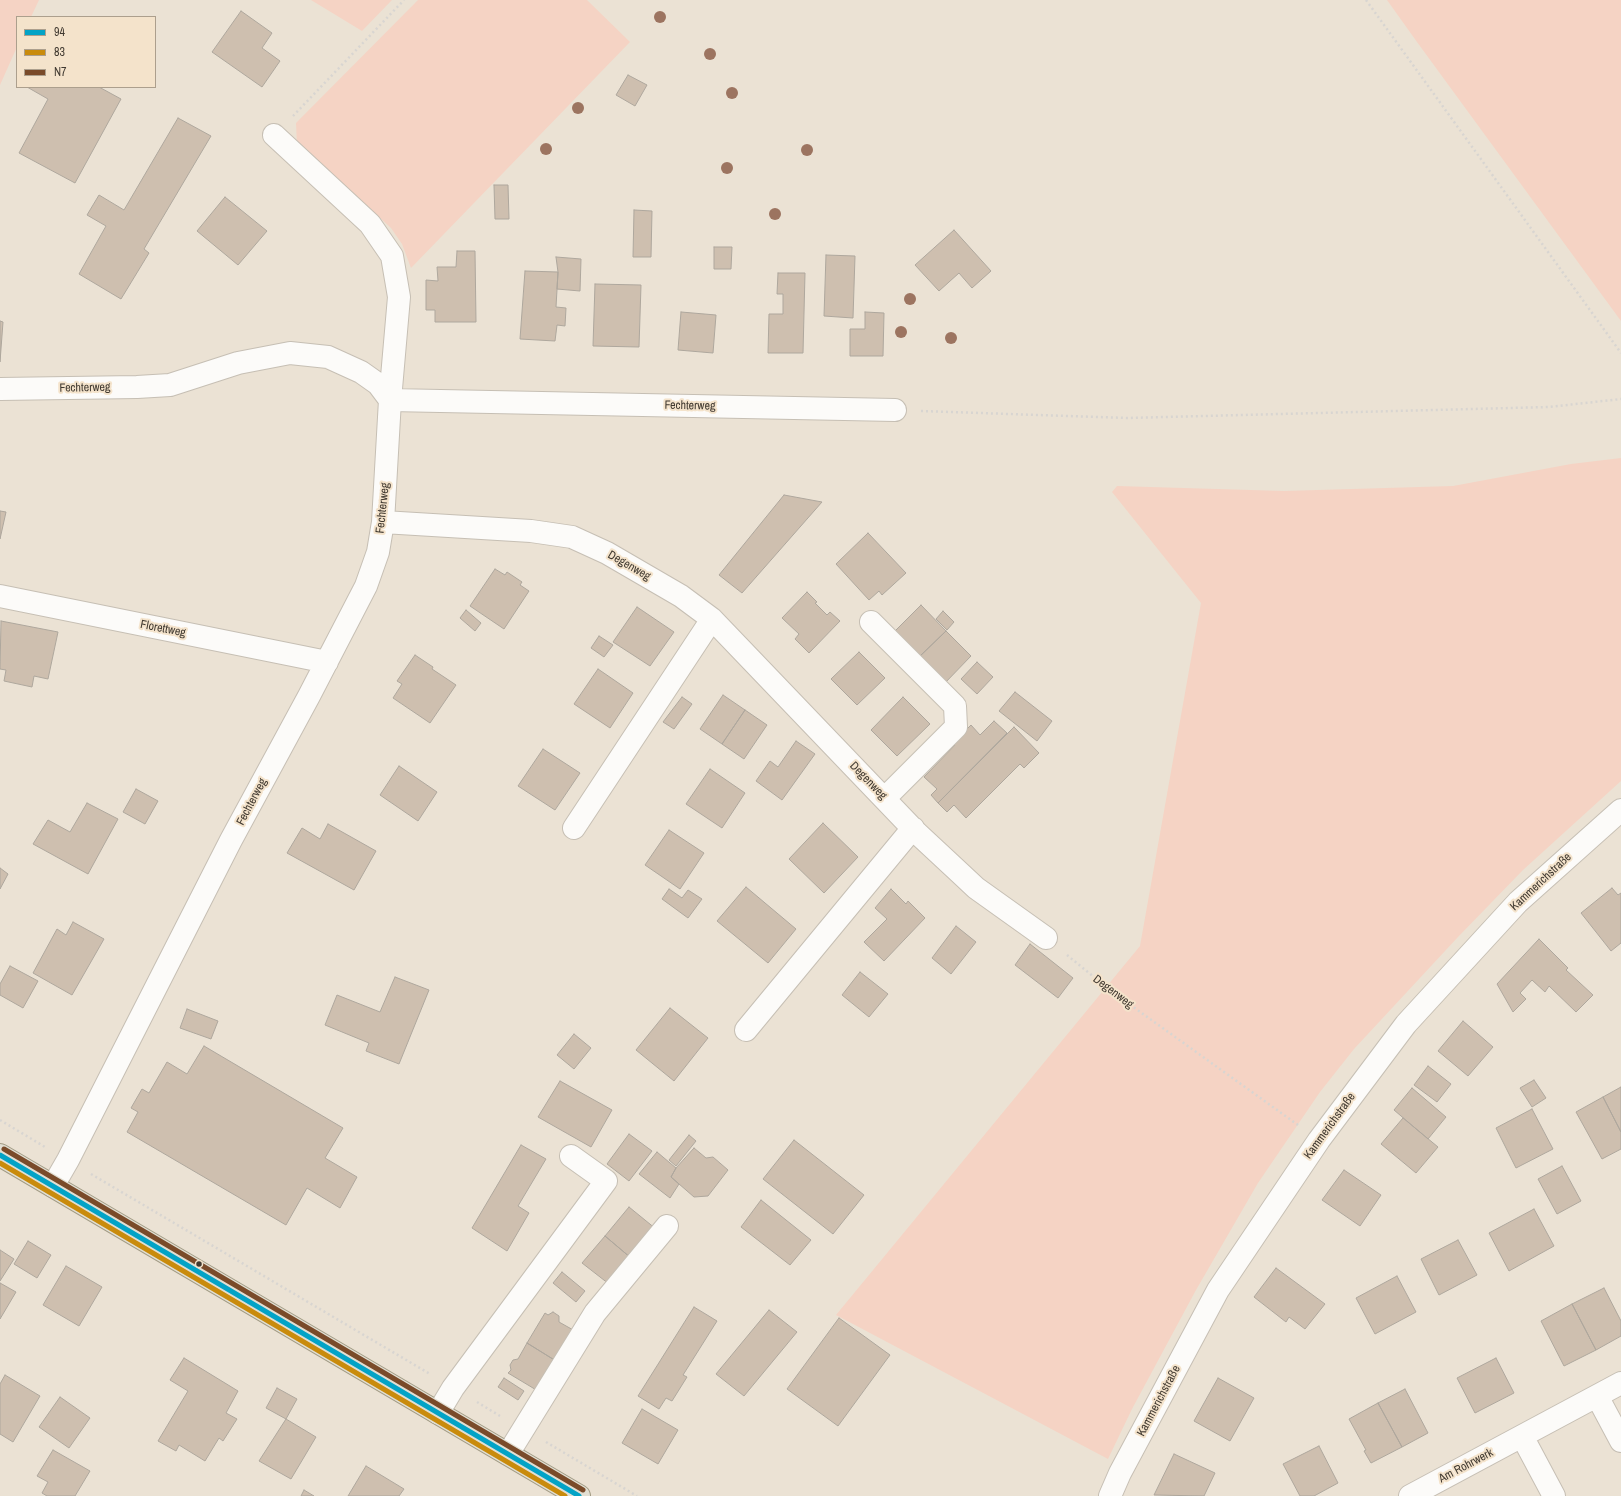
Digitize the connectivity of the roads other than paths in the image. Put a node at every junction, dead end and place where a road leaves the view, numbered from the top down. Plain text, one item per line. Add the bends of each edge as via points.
1 (274, 135) road end
2 (0, 388) edge
3 (390, 400) junction
4 (895, 410) road end
5 (383, 522) junction
6 (0, 596) edge
7 (712, 619) junction
8 (871, 622) dead end
9 (327, 662) junction
10 (885, 798) junction
11 (1621, 810) edge
12 (574, 828) dead end
13 (913, 828) junction
14 (1046, 938) road end
15 (746, 1030) dead end
16 (0, 1155) edge
17 (571, 1156) dead end
18 (52, 1186) junction
19 (667, 1226) dead end
20 (1621, 1383) edge
21 (1597, 1396) junction
22 (438, 1413) junction
23 (1522, 1436) junction
24 (1621, 1441) edge
25 (508, 1454) junction
26 (579, 1496) edge
27 (1110, 1496) edge
28 (1410, 1496) edge
29 (1554, 1496) edge

1 - 3 street via 370,224 392,256 398,297
2 - 3 street, Fechterweg via 170,385 238,363 290,353 328,357 361,372 378,384
3 - 4 street, Fechterweg
3 - 5 street, Fechterweg
5 - 7 street, Degenweg via 530,531 572,537 607,553 681,596
5 - 9 street, Fechterweg via 378,552 366,586
6 - 9 street, Florettweg
7 - 10 street, Degenweg
7 - 12 street
8 - 10 street via 955,706 956,727
9 - 18 street, Fechterweg via 231,840 68,1160
10 - 13 street, Degenweg
11 - 27 street, Kammerichstraße via 1518,902 1416,1012 1319,1140 1218,1290
13 - 14 street, Degenweg via 976,888
13 - 15 street
16 - 18 main road
17 - 22 street via 606,1181 453,1388
18 - 22 main road
19 - 25 street via 595,1313
20 - 21 street, Am Rohrwerk
21 - 23 street, Am Rohrwerk
21 - 24 street
22 - 25 main road
23 - 28 street, Am Rohrwerk
23 - 29 street
25 - 26 main road

